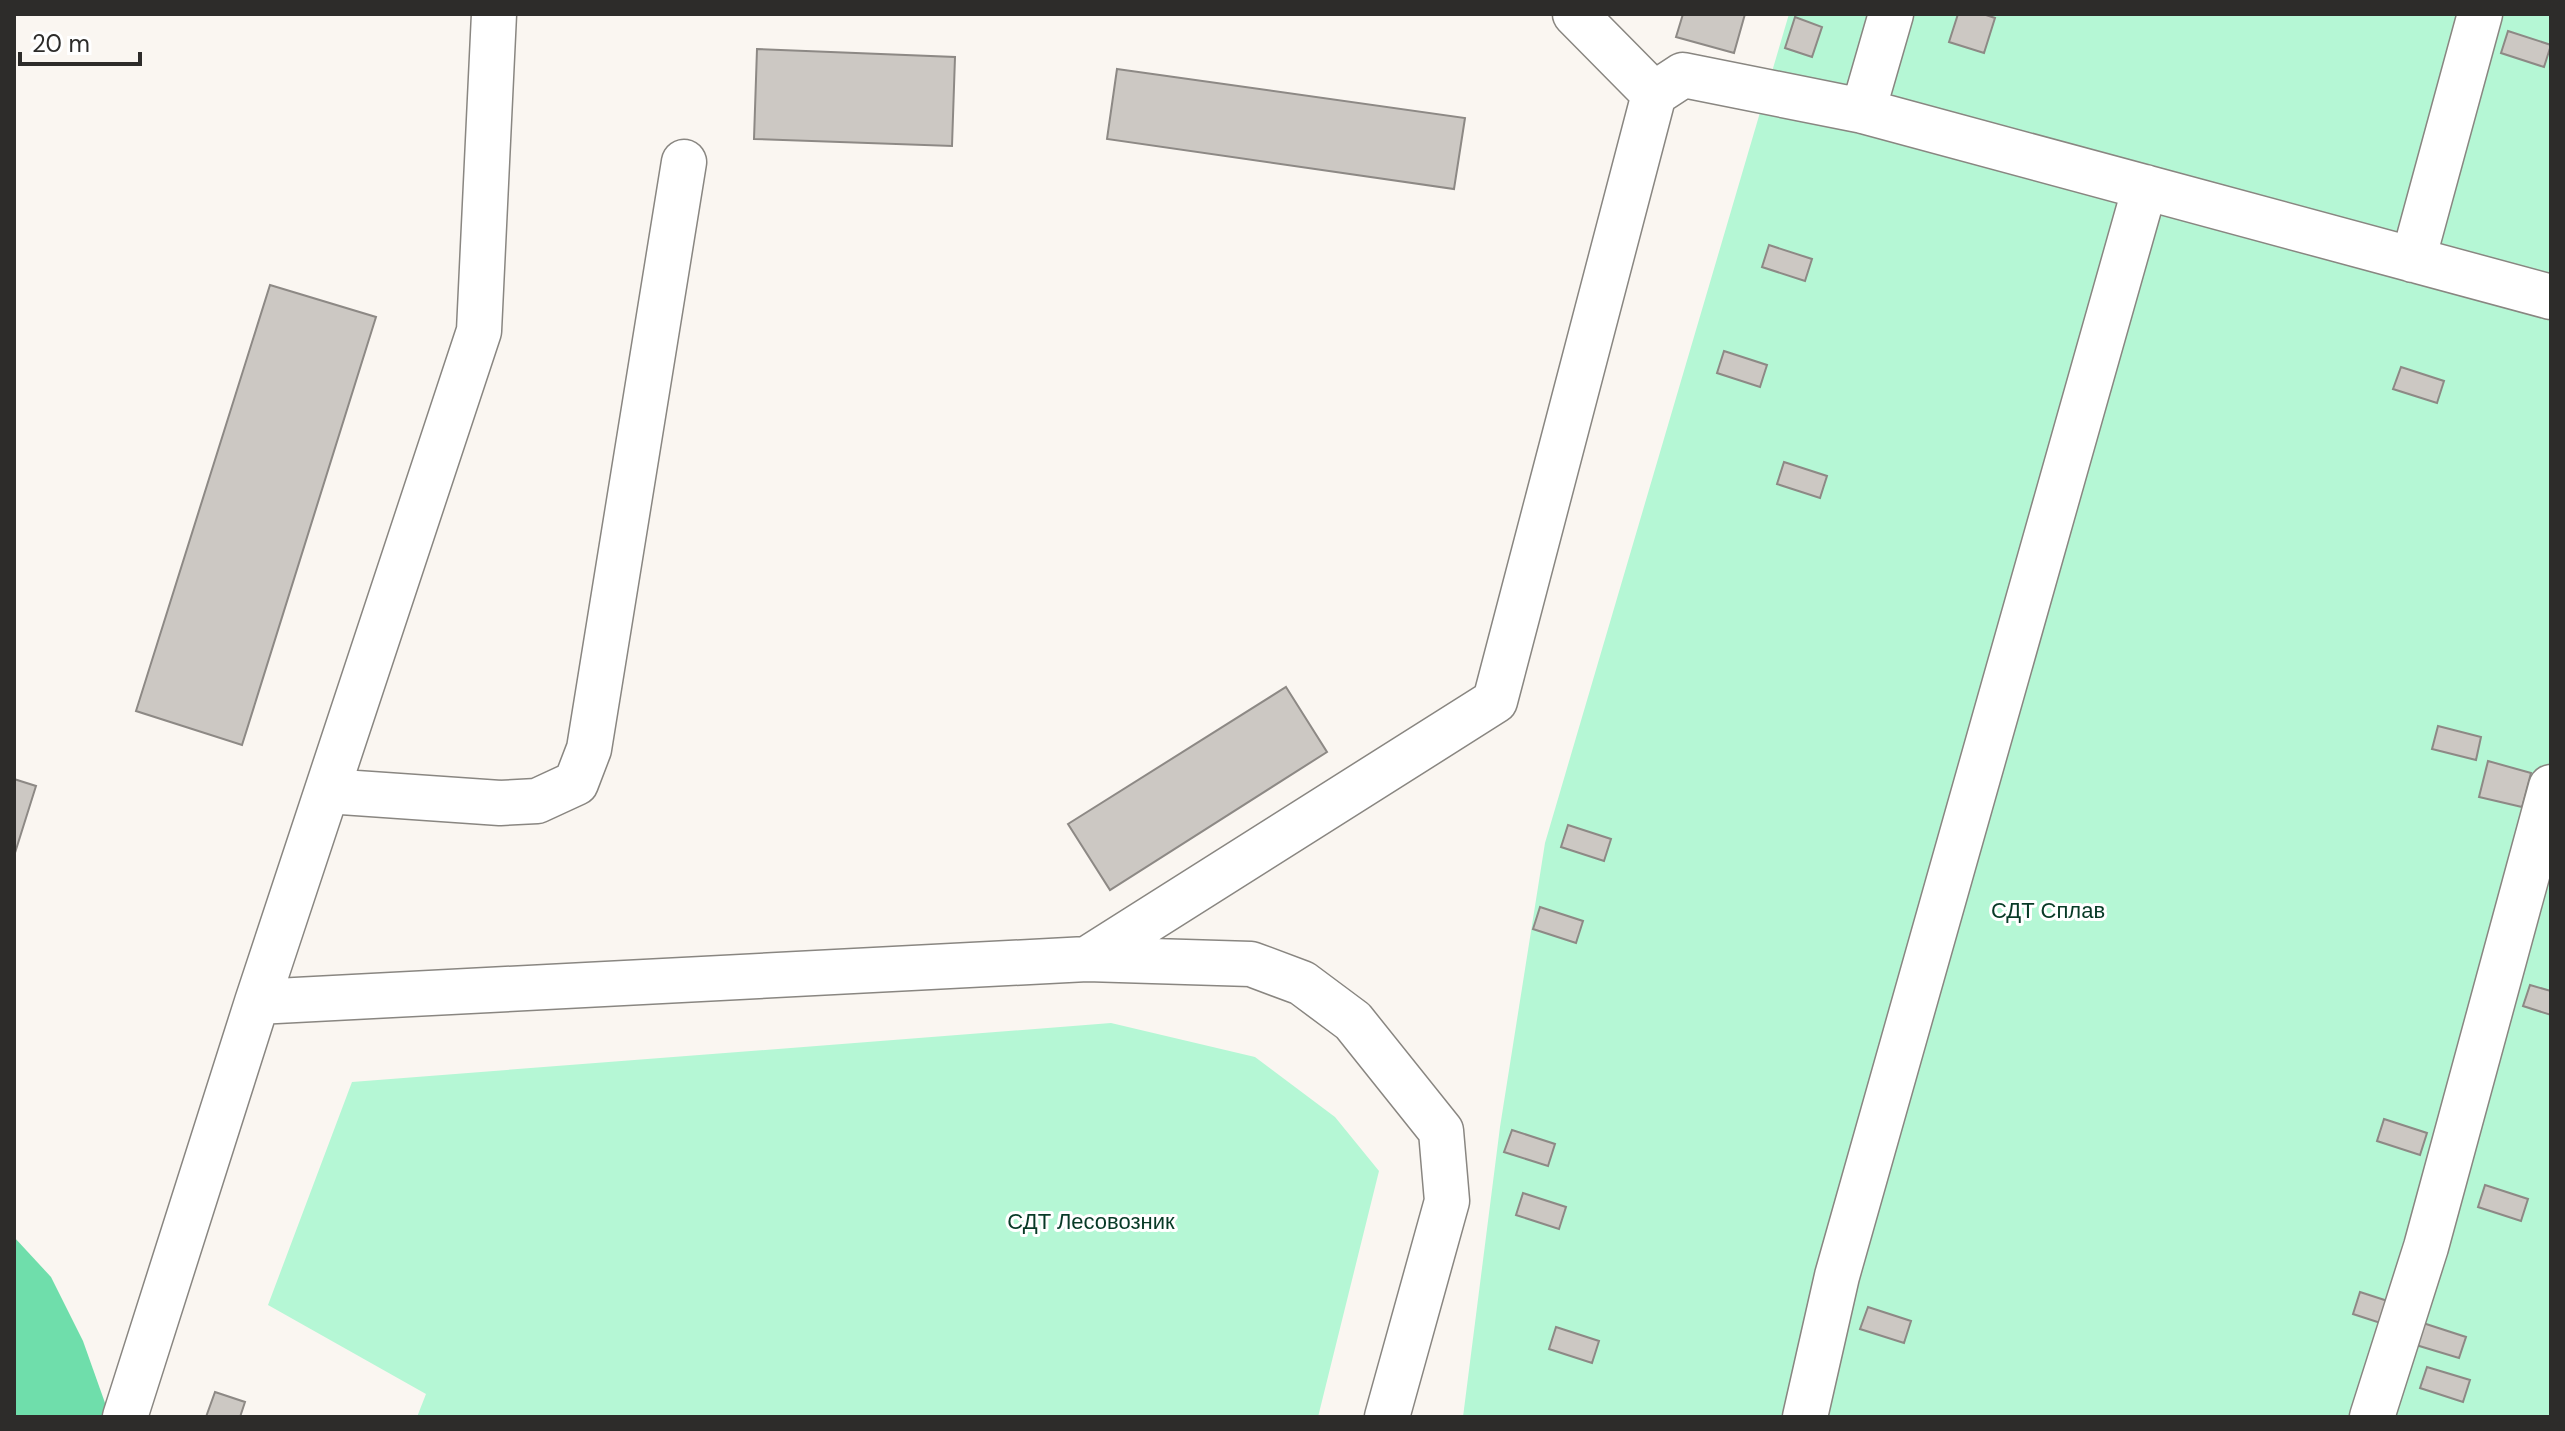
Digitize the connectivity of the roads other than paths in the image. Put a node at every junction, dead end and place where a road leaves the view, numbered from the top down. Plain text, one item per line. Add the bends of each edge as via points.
1 (494, 14) edge
2 (1575, 14) edge
3 (1891, 14) edge
4 (2480, 14) edge
5 (1654, 94) junction
6 (1863, 111) junction
7 (684, 162) dead end
8 (2145, 187) junction
9 (2413, 260) junction
10 (2551, 297) edge
11 (2551, 787) edge
12 (327, 791) junction
13 (1087, 959) junction
14 (257, 1002) junction
15 (125, 1417) edge
16 (1387, 1417) edge
17 (1805, 1417) edge
18 (2372, 1417) edge

1 - 12 street via 479,331
2 - 5 street
3 - 6 street
4 - 9 street
5 - 6 street via 1683,75
5 - 13 street via 1495,701
6 - 8 street
7 - 12 street via 589,749 576,783 537,801 500,803
8 - 9 street
8 - 17 street via 1837,1276
9 - 10 street
11 - 18 street via 2426,1247
12 - 14 street
13 - 14 street
13 - 16 street via 1251,964 1302,983 1353,1021 1441,1131 1447,1201
14 - 15 street

